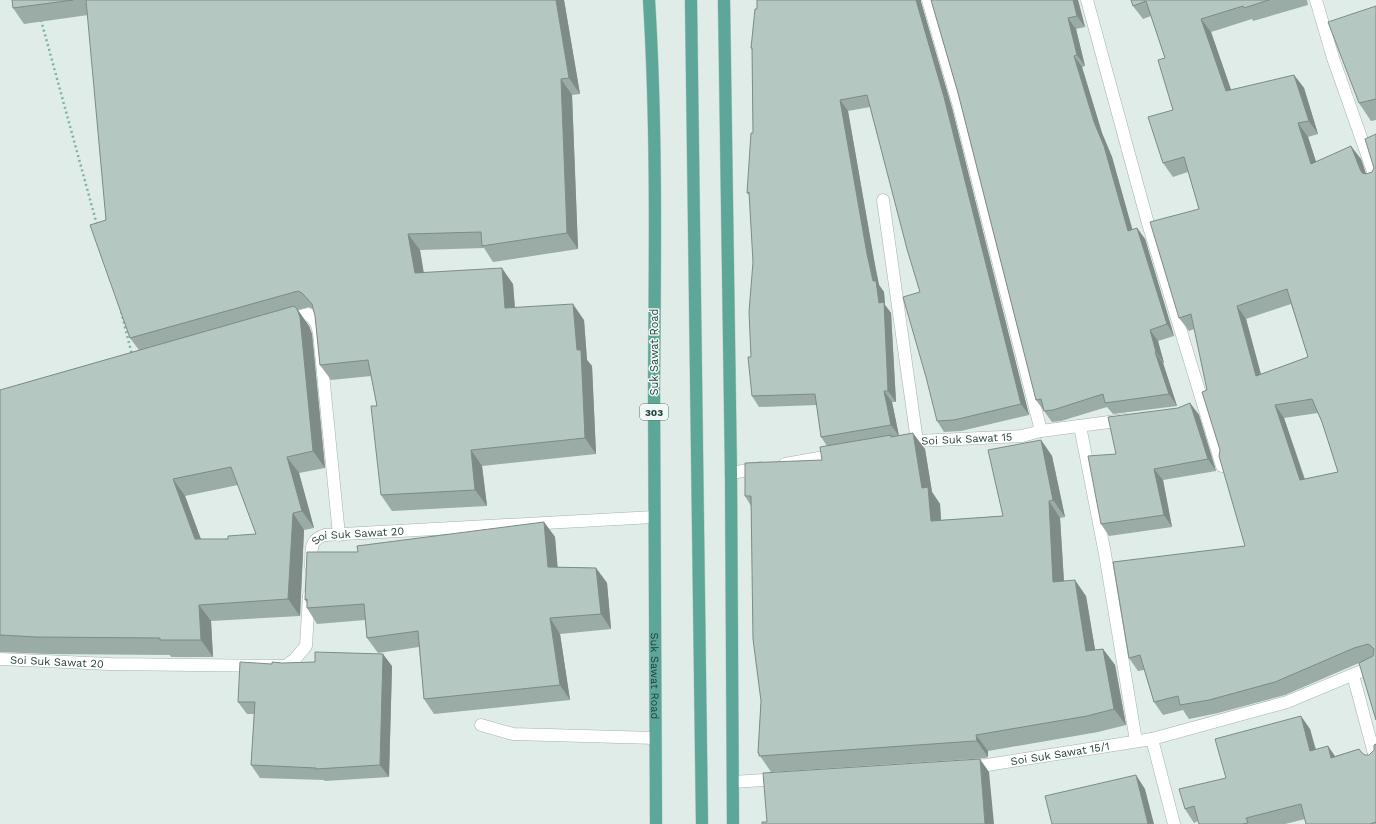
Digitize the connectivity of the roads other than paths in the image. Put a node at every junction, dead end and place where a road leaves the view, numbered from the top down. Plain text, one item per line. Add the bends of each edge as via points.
1 (649, 0) edge
2 (691, 0) edge
3 (724, 0) edge
4 (928, 0) edge
5 (1087, 0) edge
6 (1316, 0) edge
7 (1376, 180) edge
8 (883, 200) dead end
9 (278, 322) edge
10 (1203, 406) junction
11 (1191, 410) edge
12 (1132, 419) edge
13 (1080, 426) junction
14 (1041, 431) junction
15 (917, 441) junction
16 (894, 445) edge
17 (847, 453) edge
18 (1222, 466) edge
19 (731, 473) junction
20 (654, 517) junction
21 (339, 535) junction
22 (0, 659) edge
23 (1376, 665) edge
24 (1353, 675) junction
25 (481, 725) dead end
26 (655, 738) junction
27 (1152, 739) junction
28 (1136, 741) junction
29 (1376, 761) edge
30 (956, 767) edge
31 (789, 779) edge
32 (733, 782) junction
33 (656, 824) edge
34 (702, 824) edge
35 (733, 824) edge
36 (1174, 824) edge

1 - 20 main road, Suk Sawat Road / 303 via 655,208
2 - 34 main road
3 - 19 main road
4 - 14 street via 959,106
5 - 10 street via 1147,220
6 - 7 street via 1333,58
8 - 15 street
9 - 21 street via 308,314 316,322
10 - 11 street
10 - 18 street
12 - 13 street, Soi Suk Sawat 15
13 - 14 street, Soi Suk Sawat 15
13 - 28 street via 1105,554
14 - 15 street, Soi Suk Sawat 15 via 1022,436
15 - 16 street, Soi Suk Sawat 15
17 - 19 street
19 - 32 main road
20 - 21 street, Soi Suk Sawat 20
20 - 26 main road, Suk Sawat Road / 303
21 - 22 street, Soi Suk Sawat 20 via 318,537 312,543 306,646 285,666 110,664
23 - 24 street, Soi Suk Sawat 15/1
24 - 27 street, Soi Suk Sawat 15/1 via 1287,702
24 - 29 street
25 - 26 street via 513,734
26 - 33 main road, Suk Sawat Road / 303
27 - 28 street, Soi Suk Sawat 15/1
27 - 36 street
28 - 30 street, Soi Suk Sawat 15/1 via 988,765
31 - 32 street
32 - 35 main road

